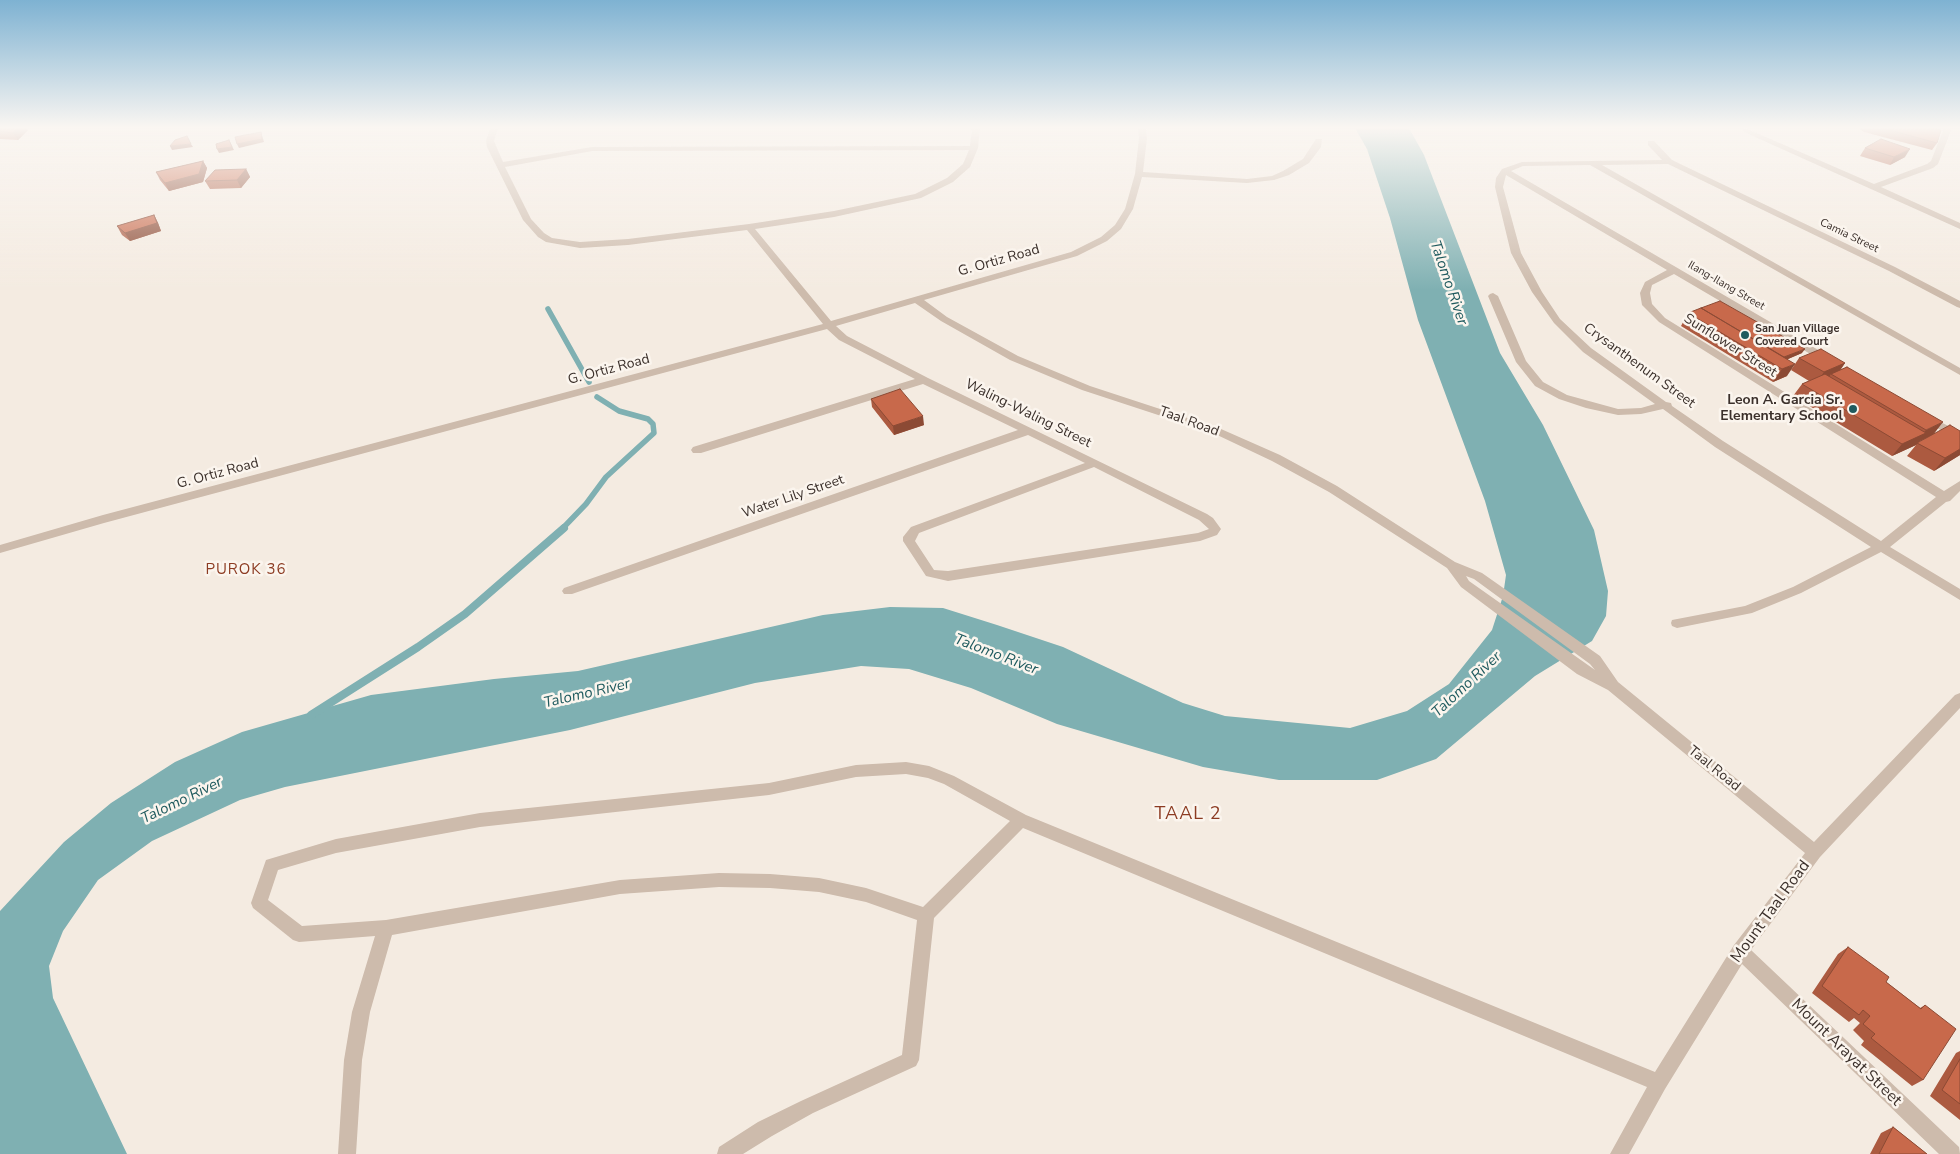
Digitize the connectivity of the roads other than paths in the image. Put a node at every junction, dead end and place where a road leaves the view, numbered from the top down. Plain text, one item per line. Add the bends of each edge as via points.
1 (509, 182) edge
2 (947, 182) edge
3 (1137, 182) edge
4 (1500, 182) edge
5 (1524, 182) edge
6 (1625, 182) edge
7 (1710, 182) edge
8 (1862, 182) edge
9 (1887, 182) edge
10 (1873, 187) junction
11 (1960, 226) edge
12 (749, 227) junction
13 (1674, 270) junction
14 (1493, 296) dead end
15 (917, 300) junction
16 (1960, 305) edge
17 (829, 325) junction
18 (1834, 363) edge
19 (1960, 372) edge
20 (924, 380) junction
21 (1667, 405) junction
22 (1918, 412) edge
23 (1027, 430) junction
24 (1960, 437) edge
25 (697, 450) dead end
26 (1095, 463) junction
27 (1960, 485) edge
28 (1946, 498) junction
29 (1881, 547) junction
30 (0, 549) edge
31 (1451, 566) junction
32 (568, 591) dead end
33 (1960, 595) edge
34 (1677, 623) dead end
35 (1614, 686) junction
36 (1960, 699) edge
37 (1021, 820) junction
38 (1816, 852) junction
39 (926, 915) junction
40 (386, 928) junction
41 (1740, 951) junction
42 (1659, 1083) junction
43 (347, 1154) edge
44 (726, 1154) edge
45 (1619, 1154) edge
46 (1952, 1154) edge

1 - 12 street via 527,220 541,235 563,244 612,244
2 - 12 street via 918,196
3 - 15 street, G. Ortiz Road via 1129,210 1118,227 1092,246
4 - 21 street, Crysanthenum Street via 1516,253 1552,314 1587,350
5 - 13 street, Ilang-Ilang Street
6 - 19 street
7 - 16 street, Camia Street
8 - 10 street
9 - 10 street
10 - 11 street
12 - 17 street, Waling-Waling Street
13 - 18 street, Ilang-Ilang Street
13 - 28 street, Sunflower Street via 1648,284 1645,293 1647,305 1662,320
14 - 21 street via 1521,362 1539,384 1563,397 1618,412
15 - 17 street, G. Ortiz Road
15 - 31 street, Taal Road via 971,335 1050,374 1217,431 1276,458 1333,489
17 - 20 street, Waling-Waling Street via 848,341
17 - 30 street, G. Ortiz Road via 94,521
20 - 23 street, Waling-Waling Street
20 - 25 street
21 - 29 street, Crysanthenum Street via 1719,444
22 - 24 street
23 - 26 street, Waling-Waling Street
23 - 32 street, Water Lily Street
26 - 26 street, Waling-Waling Street via 922,527 911,533 909,541 926,569 935,575 948,576 1200,537 1215,529 1203,517
27 - 28 street
28 - 29 street
29 - 33 street, Crysanthenum Street
29 - 34 street via 1797,590 1747,610
31 - 35 street, Taal Road via 1464,584 1582,670
31 - 35 street, Taal Road via 1478,576 1595,660
35 - 38 street, Taal Road
36 - 38 street, Mount Taal Road
37 - 39 street
37 - 40 street via 929,772 885,768 769,789 480,820 336,846 272,865 259,903 299,934
37 - 42 street
38 - 41 street, Mount Taal Road
39 - 40 street via 866,895 819,885 719,880 603,890
39 - 44 street via 910,1060 807,1107 764,1129
40 - 43 street via 361,1012 353,1060
41 - 42 street, Mount Taal Road
41 - 46 street, Mount Arayat Street
42 - 45 street, Mount Taal Road

